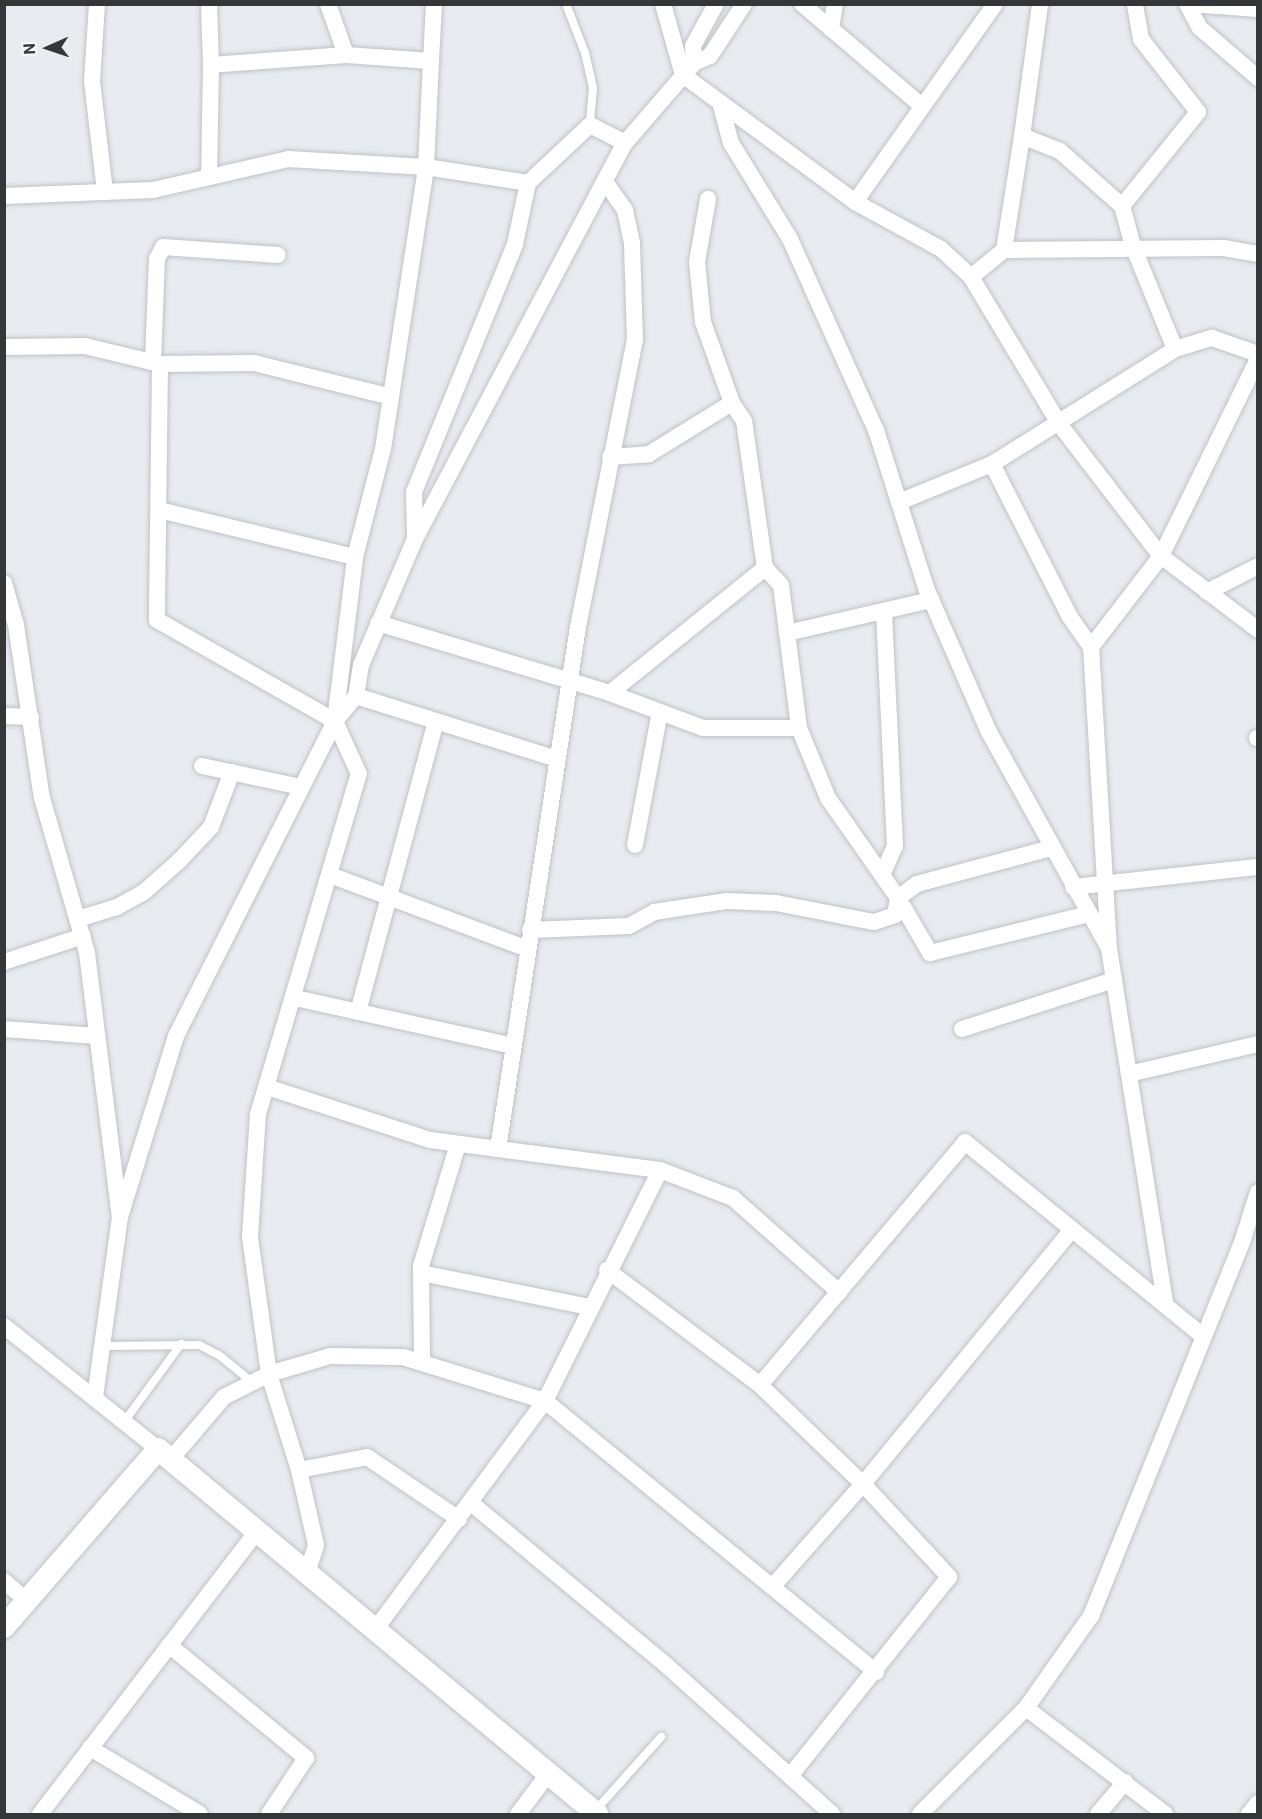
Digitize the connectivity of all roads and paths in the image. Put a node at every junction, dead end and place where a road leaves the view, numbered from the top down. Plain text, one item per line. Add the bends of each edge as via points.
1 (97, 4) edge
2 (209, 4) edge
3 (328, 4) edge
4 (434, 4) edge
5 (566, 4) edge
6 (663, 4) edge
7 (716, 4) edge
8 (744, 4) edge
9 (802, 4) edge
10 (835, 4) edge
11 (995, 4) edge
12 (1040, 4) edge
13 (1135, 4) edge
14 (1188, 4) edge
15 (1257, 9) edge
16 (831, 29) junction
17 (346, 55) junction
18 (431, 61) junction
19 (211, 65) junction
20 (689, 69) junction
21 (1257, 78) edge
22 (721, 106) junction
23 (922, 106) junction
24 (590, 125) junction
25 (1022, 136) junction
26 (625, 143) junction
27 (426, 167) junction
28 (209, 177) junction
29 (528, 183) junction
30 (606, 183) junction
31 (105, 192) junction
32 (4, 196) edge
33 (708, 199) dead end
34 (855, 202) junction
35 (1122, 207) junction
36 (1133, 246) junction
37 (1004, 249) junction
38 (1257, 254) edge
39 (278, 255) dead end
40 (971, 277) junction
41 (4, 347) edge
42 (1175, 349) junction
43 (1257, 354) edge
44 (1257, 359) edge
45 (157, 363) junction
46 (391, 397) junction
47 (732, 403) junction
48 (1059, 425) junction
49 (610, 457) junction
50 (992, 464) junction
51 (899, 502) junction
52 (159, 510) junction
53 (415, 539) junction
54 (1161, 556) junction
55 (355, 557) junction
56 (1257, 566) edge
57 (765, 568) junction
58 (4, 583) edge
59 (1207, 592) junction
60 (931, 600) junction
61 (884, 611) junction
62 (378, 623) junction
63 (1257, 630) edge
64 (787, 633) junction
65 (1091, 647) junction
66 (569, 681) junction
67 (610, 693) junction
68 (356, 696) junction
69 (660, 712) junction
70 (4, 716) edge
71 (31, 717) junction
72 (335, 721) junction
73 (436, 721) junction
74 (799, 728) junction
75 (557, 759) junction
76 (202, 766) dead end
77 (232, 772) junction
78 (301, 787) junction
79 (634, 845) dead end
80 (1051, 848) junction
81 (1257, 867) edge
82 (882, 874) junction
83 (330, 875) junction
84 (1107, 883) junction
85 (1073, 887) junction
86 (389, 897) junction
87 (898, 898) junction
88 (1089, 914) junction
89 (78, 919) junction
90 (530, 930) junction
91 (83, 936) junction
92 (528, 949) junction
93 (1109, 949) junction
94 (4, 962) edge
95 (1114, 980) junction
96 (295, 998) junction
97 (358, 1012) junction
98 (4, 1029) edge
99 (962, 1029) dead end
100 (98, 1036) junction
101 (1257, 1044) edge
102 (513, 1046) junction
103 (1129, 1074) junction
104 (267, 1086) junction
105 (458, 1143) junction
106 (498, 1149) junction
107 (660, 1170) junction
108 (1257, 1192) edge
109 (120, 1217) junction
110 (1071, 1231) junction
111 (1243, 1239) junction
112 (1257, 1249) edge
113 (607, 1270) junction
114 (421, 1273) junction
115 (838, 1292) junction
116 (1165, 1302) junction
117 (589, 1307) junction
118 (4, 1326) edge
119 (1202, 1335) junction
120 (181, 1344) junction
121 (102, 1346) junction
122 (422, 1362) junction
123 (269, 1374) junction
124 (252, 1382) junction
125 (760, 1385) junction
126 (95, 1398) junction
127 (545, 1401) junction
128 (124, 1422) junction
129 (164, 1454) junction
130 (299, 1470) junction
131 (863, 1484) junction
132 (471, 1503) junction
133 (459, 1519) junction
134 (257, 1531) junction
135 (307, 1573) junction
136 (4, 1581) edge
137 (773, 1586) junction
138 (27, 1601) junction
139 (4, 1627) edge
140 (377, 1627) junction
141 (169, 1645) junction
142 (876, 1672) junction
143 (1026, 1708) junction
144 (662, 1737) dead end
145 (90, 1748) junction
146 (548, 1774) junction
147 (790, 1776) junction
148 (1125, 1782) junction
149 (1257, 1803) edge
150 (595, 1813) edge
151 (40, 1815) edge
152 (200, 1815) edge
153 (269, 1815) edge
154 (518, 1815) edge
155 (832, 1815) edge
156 (920, 1815) edge
157 (1098, 1815) edge
158 (1165, 1815) edge
159 (1249, 1815) edge

1 - 31 street via 92,81
2 - 19 street
3 - 17 street
4 - 18 street
5 - 24 lane via 585,53 593,88
6 - 20 street
7 - 20 street via 693,46
8 - 20 street via 710,57
9 - 16 street
10 - 16 street
11 - 23 street
12 - 25 street
13 - 35 street via 1141,39 1198,112
14 - 15 street
14 - 21 street via 1200,28
16 - 23 street
17 - 18 street
17 - 19 street
18 - 27 street
19 - 28 street
20 - 22 street
20 - 26 street
22 - 34 street
22 - 51 street via 731,143 790,239 876,430
23 - 34 street
24 - 26 street
24 - 29 street
25 - 35 street via 1060,151
25 - 37 street
26 - 30 street
27 - 28 street via 288,159
27 - 29 street
27 - 46 street
28 - 31 street via 153,190
29 - 53 street via 515,244 414,492
30 - 49 street via 625,210 633,243 635,302 635,340
30 - 53 street
31 - 32 street
33 - 47 street via 697,262 703,322
34 - 40 street via 941,249
35 - 36 street
36 - 37 street
36 - 38 street via 1224,248
36 - 42 street
37 - 40 street
39 - 45 street via 164,247 157,259
40 - 48 street
41 - 45 street via 85,346
42 - 43 street via 1212,338
42 - 48 street
44 - 54 street
45 - 46 street via 255,363
45 - 52 street
46 - 55 street via 383,449
47 - 49 street via 649,454
47 - 57 street via 744,421
48 - 50 street
48 - 54 street
49 - 66 street
50 - 51 street
50 - 65 street via 1070,617
51 - 60 street
52 - 55 street
52 - 72 street via 157,620
53 - 62 street
54 - 59 street
54 - 65 street
55 - 72 street
56 - 59 street
57 - 64 street via 781,585
57 - 67 street
58 - 71 street
59 - 63 street
60 - 61 street
60 - 80 street via 989,732
61 - 64 street
61 - 82 street via 895,846
62 - 66 street
62 - 68 street via 361,665
64 - 74 street
65 - 84 street
66 - 67 street
66 - 75 street
67 - 69 street
68 - 72 street
68 - 73 street
69 - 74 street via 703,728
69 - 79 street
70 - 71 street
71 - 89 street via 42,798
72 - 78 street
72 - 83 street via 359,774
73 - 75 street
73 - 86 street
74 - 82 street via 828,798
75 - 90 street
76 - 77 street
77 - 78 street
77 - 89 street via 211,827 179,861 144,892 117,908
78 - 109 street via 176,1036
80 - 85 street
80 - 87 street via 917,884
81 - 84 street
82 - 87 street
83 - 86 street
83 - 96 street
84 - 85 street
84 - 93 street
85 - 88 street
86 - 92 street
86 - 97 street
87 - 88 street via 930,954
87 - 90 street via 895,915 874,922 776,903 727,901 654,912 629,926
88 - 93 street
89 - 91 street
90 - 92 street
91 - 94 street
91 - 100 street
92 - 102 street
93 - 95 street
95 - 99 street
95 - 103 street
96 - 97 street
96 - 104 street
97 - 102 street
98 - 100 street
100 - 109 street
101 - 103 street
102 - 106 street
103 - 116 street
104 - 105 street via 430,1140
104 - 123 street via 258,1114 250,1237
105 - 106 street
105 - 114 street
106 - 107 street
107 - 113 street
107 - 115 street via 733,1198
108 - 111 street
109 - 121 street
110 - 115 street via 965,1142
110 - 116 street
110 - 131 street
111 - 112 street
111 - 119 street
113 - 117 street
113 - 125 street
114 - 117 street
114 - 122 street
115 - 125 street
116 - 119 street
117 - 127 street
118 - 126 street
119 - 143 street via 1091,1616
120 - 121 lane
120 - 124 lane via 199,1345 219,1355
120 - 128 lane
121 - 126 street
122 - 123 street via 403,1357 330,1356
122 - 127 street
123 - 124 street
123 - 130 street
124 - 129 street via 224,1397
125 - 131 street
126 - 128 street
127 - 132 street
127 - 137 street
128 - 129 street
129 - 134 main road
129 - 138 main road
130 - 133 street via 367,1457
130 - 135 street via 316,1545
131 - 137 street
131 - 142 street via 949,1577
132 - 133 street
132 - 147 street via 666,1665
133 - 140 street
134 - 135 main road
134 - 141 street
135 - 140 main road
136 - 138 street
137 - 142 street
138 - 139 main road
140 - 146 main road
141 - 145 street
141 - 153 street via 306,1758
142 - 147 street
143 - 148 street
143 - 156 street
144 - 150 lane
145 - 151 street
145 - 152 street
146 - 150 main road
146 - 154 street
147 - 155 street
148 - 157 street
148 - 158 street
149 - 159 street

